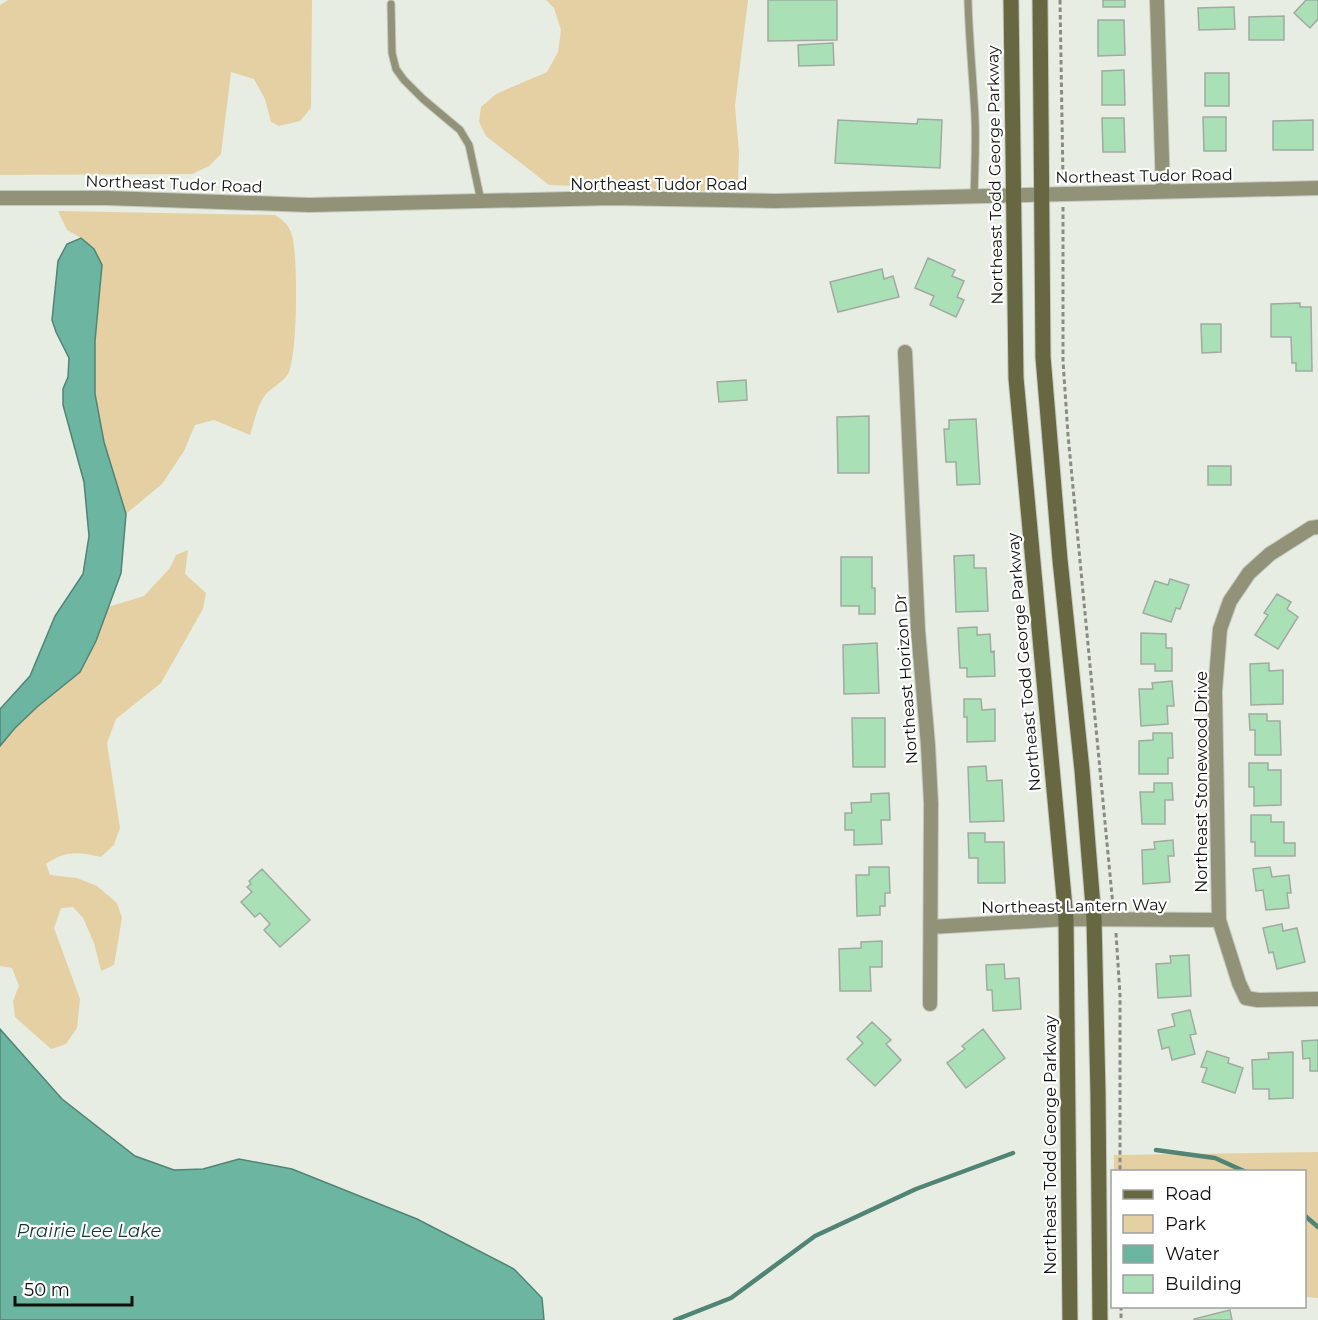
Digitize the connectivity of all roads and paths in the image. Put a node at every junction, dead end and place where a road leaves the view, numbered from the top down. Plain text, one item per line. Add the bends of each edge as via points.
1 (968, 0) edge
2 (1011, 0) edge
3 (1060, 0) edge
4 (1157, 0) edge
5 (391, 4) dead end
6 (1040, 5) edge
7 (1318, 188) edge
8 (1163, 191) junction
9 (1063, 194) junction
10 (1014, 195) junction
11 (1041, 195) junction
12 (974, 196) junction
13 (0, 198) edge
14 (481, 201) junction
15 (905, 352) dead end
16 (1314, 527) edge
17 (1066, 919) junction
18 (1094, 920) junction
19 (1114, 920) junction
20 (1219, 920) junction
21 (931, 927) junction
22 (1318, 999) edge
23 (930, 1004) dead end
24 (1120, 1170) edge
25 (1070, 1320) edge
26 (1100, 1320) edge

1 - 12 lane via 975,116
2 - 10 main road, Northeast Todd George Parkway
3 - 9 path
4 - 8 street
5 - 14 lane via 396,69 423,99 460,130 469,145
6 - 11 main road
7 - 8 street, Northeast Tudor Road
8 - 9 street, Northeast Tudor Road
9 - 11 street, Northeast Tudor Road
9 - 19 path via 1063,361 1068,435
10 - 11 street, Northeast Tudor Road
10 - 12 street, Northeast Tudor Road
10 - 17 main road, Northeast Todd George Parkway via 1016,378
11 - 18 main road via 1042,357
12 - 14 street, Northeast Tudor Road
13 - 14 street, Northeast Tudor Road via 309,205
15 - 21 street, Northeast Horizon Dr via 918,630 931,803
16 - 20 street, Northeast Stonewood Drive via 1270,554 1250,573 1230,601 1220,628 1215,691
17 - 18 street, Northeast Lantern Way
17 - 21 street, Northeast Lantern Way
17 - 25 main road, Northeast Todd George Parkway
18 - 19 street, Northeast Lantern Way
18 - 26 main road
19 - 20 street, Northeast Lantern Way
19 - 24 path via 1120,994
20 - 22 street, Northeast Stonewood Drive via 1246,998
21 - 23 street, Northeast Horizon Dr

